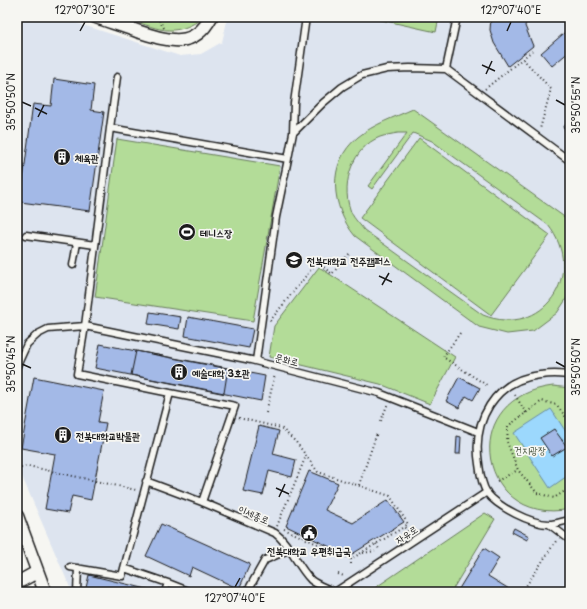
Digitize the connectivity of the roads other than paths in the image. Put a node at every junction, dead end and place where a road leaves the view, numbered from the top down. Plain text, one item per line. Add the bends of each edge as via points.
1 (96, 17) edge
2 (211, 17) edge
3 (306, 17) edge
4 (457, 17) edge
5 (446, 69) junction
6 (117, 77) dead end
7 (110, 128) junction
8 (293, 133) junction
9 (288, 159) junction
10 (570, 161) edge
11 (26, 235) dead end
12 (77, 243) junction
13 (95, 245) junction
14 (73, 265) dead end
15 (85, 326) junction
16 (256, 361) junction
17 (17, 366) edge
18 (569, 375) edge
19 (170, 393) junction
20 (478, 432) junction
21 (146, 481) junction
22 (487, 492) junction
23 (202, 502) junction
24 (17, 516) edge
25 (570, 520) edge
26 (549, 524) junction
27 (570, 540) edge
28 (288, 550) junction
29 (70, 567) dead end
30 (78, 568) junction
31 (124, 568) junction
32 (37, 572) junction
33 (17, 583) edge
34 (168, 583) junction
35 (45, 592) edge
36 (77, 592) edge
37 (165, 592) edge
38 (191, 592) edge
39 (247, 592) edge
40 (334, 592) edge

1 - 2 street via 168,41 195,35
3 - 8 lane via 294,103
4 - 5 lane
5 - 8 lane via 387,69 362,75 322,103
5 - 10 lane
6 - 7 lane
7 - 9 lane
7 - 13 lane
8 - 9 lane
9 - 16 lane via 276,217
11 - 12 lane
12 - 13 lane
12 - 14 lane
13 - 15 lane
15 - 16 lane, 문화로
15 - 17 lane, 문화로 via 48,329 38,334 27,344
15 - 19 lane via 77,374
16 - 20 lane, 문화로 via 379,393
18 - 20 lane via 531,376 504,388 494,397
19 - 21 lane
19 - 23 lane via 235,406
20 - 22 lane via 476,448
21 - 23 lane, 이세종로
21 - 31 lane
22 - 26 lane via 509,510 530,520
22 - 40 lane, 자유로
23 - 28 lane, 이세종로 via 275,533 283,539
24 - 32 street
25 - 26 lane
26 - 27 lane
28 - 39 lane via 265,560
28 - 40 lane, 이세종로 via 312,581
29 - 30 lane
30 - 31 lane via 122,576
30 - 36 lane
31 - 34 lane
32 - 33 street
32 - 35 street
34 - 37 lane
34 - 38 lane

